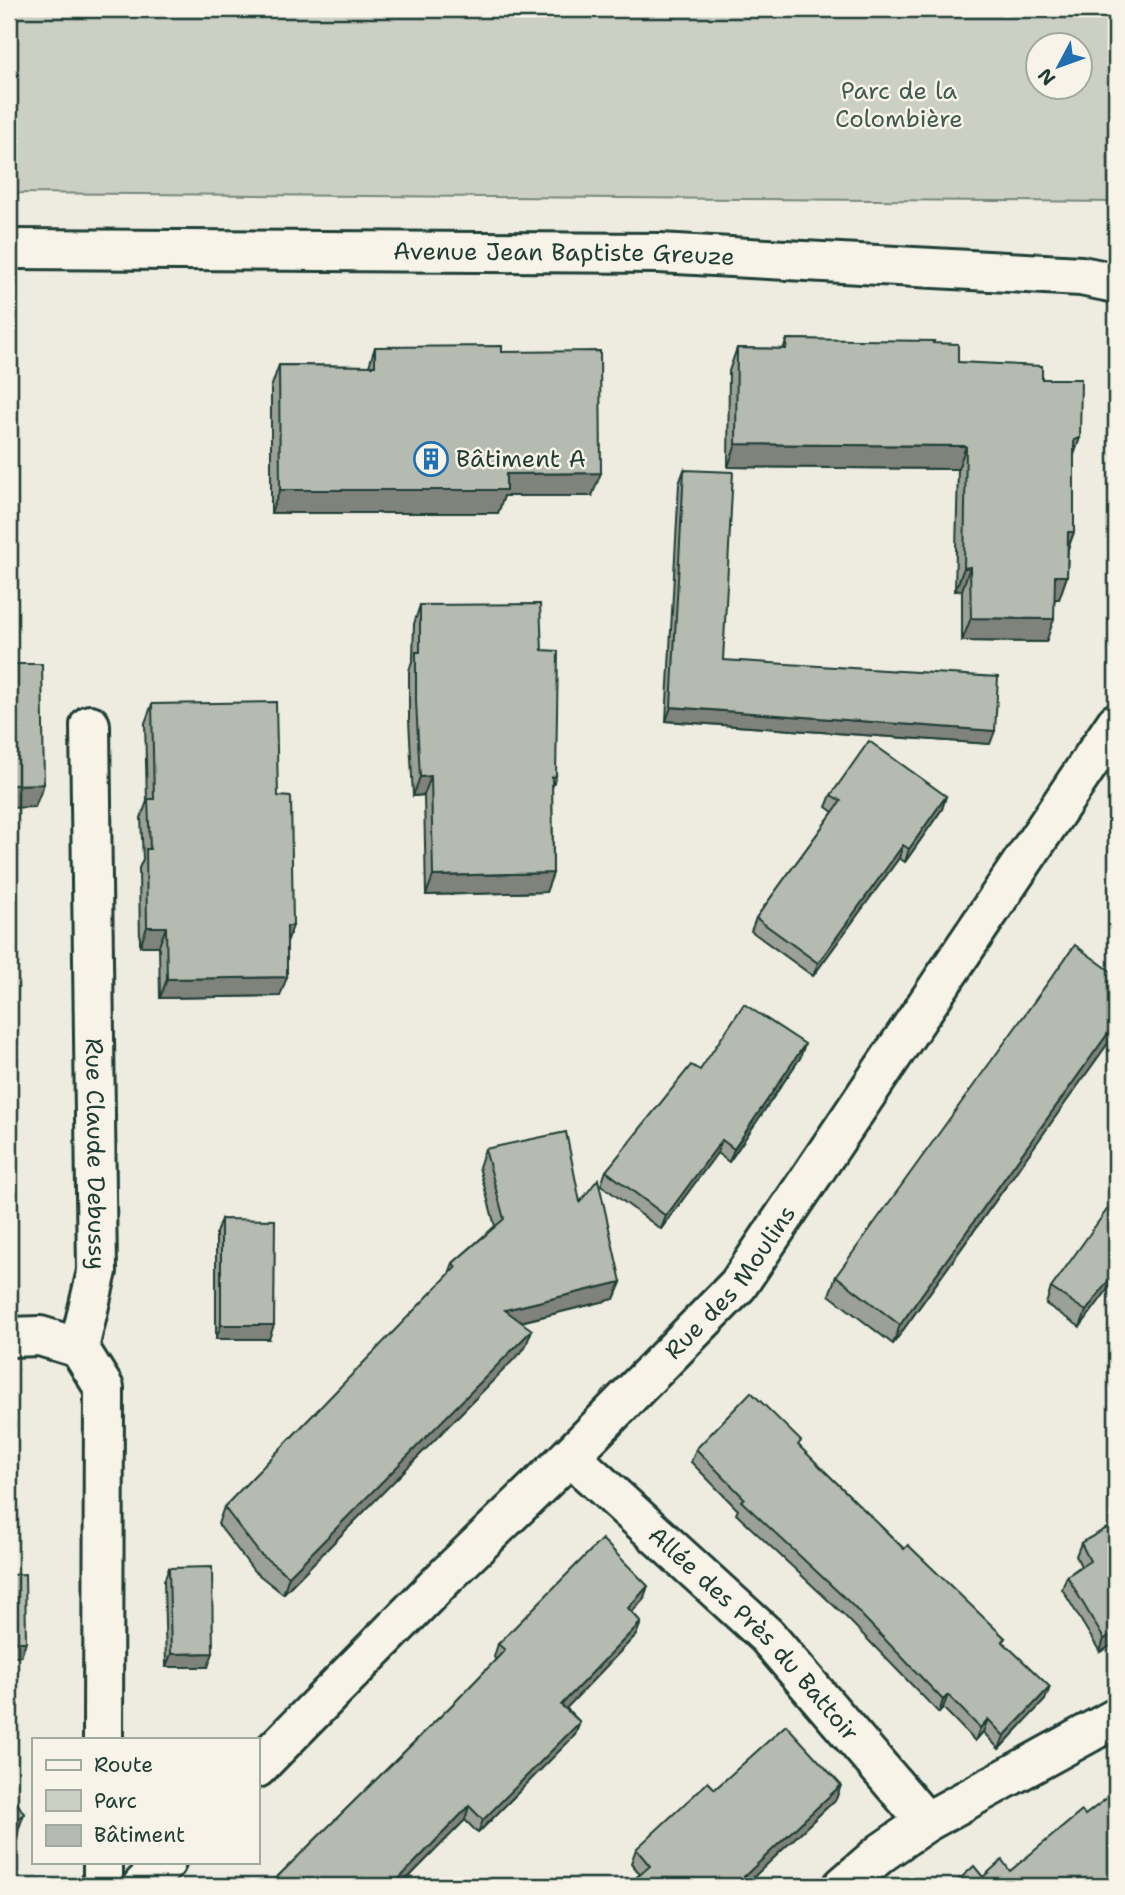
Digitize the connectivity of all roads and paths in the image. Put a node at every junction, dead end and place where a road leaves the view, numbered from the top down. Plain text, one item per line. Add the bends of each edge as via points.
1 (9, 249) edge
2 (1116, 283) edge
3 (1116, 723) edge
4 (90, 725) dead end
5 (9, 1337) edge
6 (79, 1348) junction
7 (570, 1456) junction
8 (1116, 1718) edge
9 (103, 1738) edge
10 (259, 1767) edge
11 (926, 1822) junction
12 (103, 1864) edge
13 (164, 1864) edge
14 (103, 1886) edge
15 (142, 1886) edge
16 (843, 1886) edge

1 - 2 street, Avenue Jean Baptiste Greuze via 659,253 1081,276
3 - 7 street, Rue des Moulins via 738,1285
4 - 6 street, Rue Claude Debussy via 97,1271
5 - 6 street via 40,1336
6 - 9 street via 104,1388
7 - 10 street, Rue des Moulins
7 - 11 street, Allée des Près du Battoir via 767,1636
8 - 11 street
11 - 16 street
12 - 14 street
13 - 15 street

